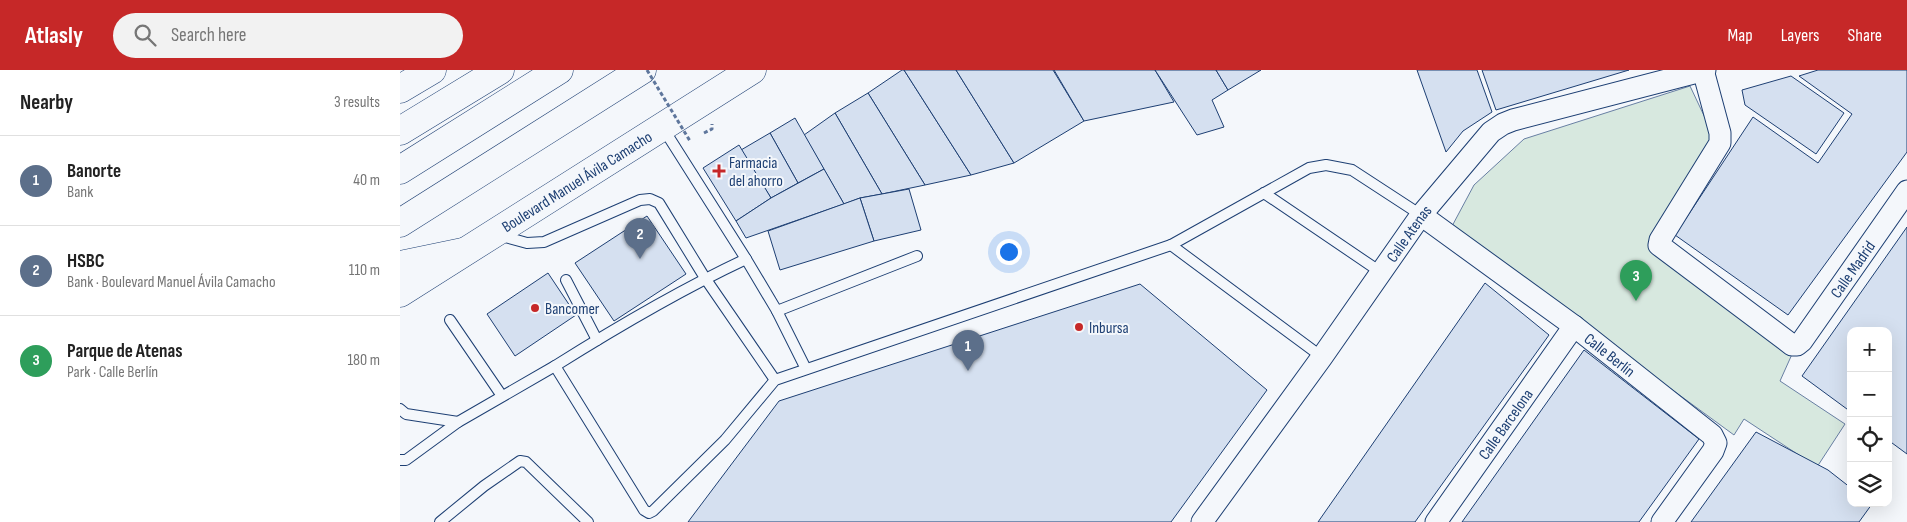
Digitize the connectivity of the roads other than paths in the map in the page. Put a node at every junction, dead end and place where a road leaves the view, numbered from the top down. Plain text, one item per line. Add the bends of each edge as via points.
1 (432, 70) edge
2 (500, 70) edge
3 (559, 70) edge
4 (642, 70) edge
5 (752, 70) edge
6 (1704, 70) edge
7 (400, 89) edge
8 (448, 102) junction
9 (400, 110) edge
10 (663, 128) junction
11 (400, 130) edge
12 (400, 170) edge
13 (1907, 191) edge
14 (1264, 193) junction
15 (1421, 215) junction
16 (400, 223) edge
17 (492, 234) junction
18 (1170, 245) junction
19 (463, 252) junction
20 (917, 256) dead end
21 (746, 259) junction
22 (400, 265) edge
23 (1382, 273) junction
24 (705, 278) junction
25 (566, 280) dead end
26 (400, 293) edge
27 (777, 311) junction
28 (450, 320) dead end
29 (1574, 326) junction
30 (596, 340) junction
31 (1322, 357) junction
32 (555, 366) junction
33 (806, 369) junction
34 (775, 380) junction
35 (502, 396) junction
36 (400, 409) edge
37 (458, 422) junction
38 (402, 459) edge
39 (440, 522) edge
40 (588, 522) edge
41 (1202, 522) edge
42 (1436, 522) edge
43 (1662, 522) edge

1 - 7 main road
2 - 8 main road
3 - 12 main road
4 - 16 main road
5 - 10 main road, Boulevard Manuel Ávila Camacho
6 - 13 street, Calle Madrid via 1720,144 1659,244 1792,345 1802,341
6 - 15 street, Calle Atenas via 1502,124 1491,132
8 - 9 main road
8 - 11 main road
10 - 17 main road, Boulevard Manuel Ávila Camacho
10 - 21 lane
14 - 15 lane via 1309,168 1326,165 1352,170
14 - 18 lane
14 - 23 lane
15 - 23 street, Calle Atenas
15 - 29 street, Calle Berlín
17 - 19 main road, Boulevard Manuel Ávila Camacho
17 - 24 lane via 528,243 544,242 640,200 650,199 659,203
18 - 31 lane
18 - 33 lane
19 - 22 main road
19 - 26 main road, Boulevard Manuel Ávila Camacho
20 - 27 lane
21 - 24 lane
21 - 27 lane
23 - 31 street, Calle Atenas
24 - 30 lane
24 - 34 lane
25 - 30 lane
27 - 33 lane
28 - 35 lane
29 - 42 street, Calle Barcelona
29 - 43 street, Calle Berlín via 1712,435 1716,443
30 - 32 lane
31 - 41 street, Calle Atenas
32 - 34 lane via 648,513 725,440
32 - 35 lane
33 - 34 lane
35 - 37 lane
36 - 37 lane via 406,414
37 - 38 lane
39 - 40 lane via 520,461 526,462

